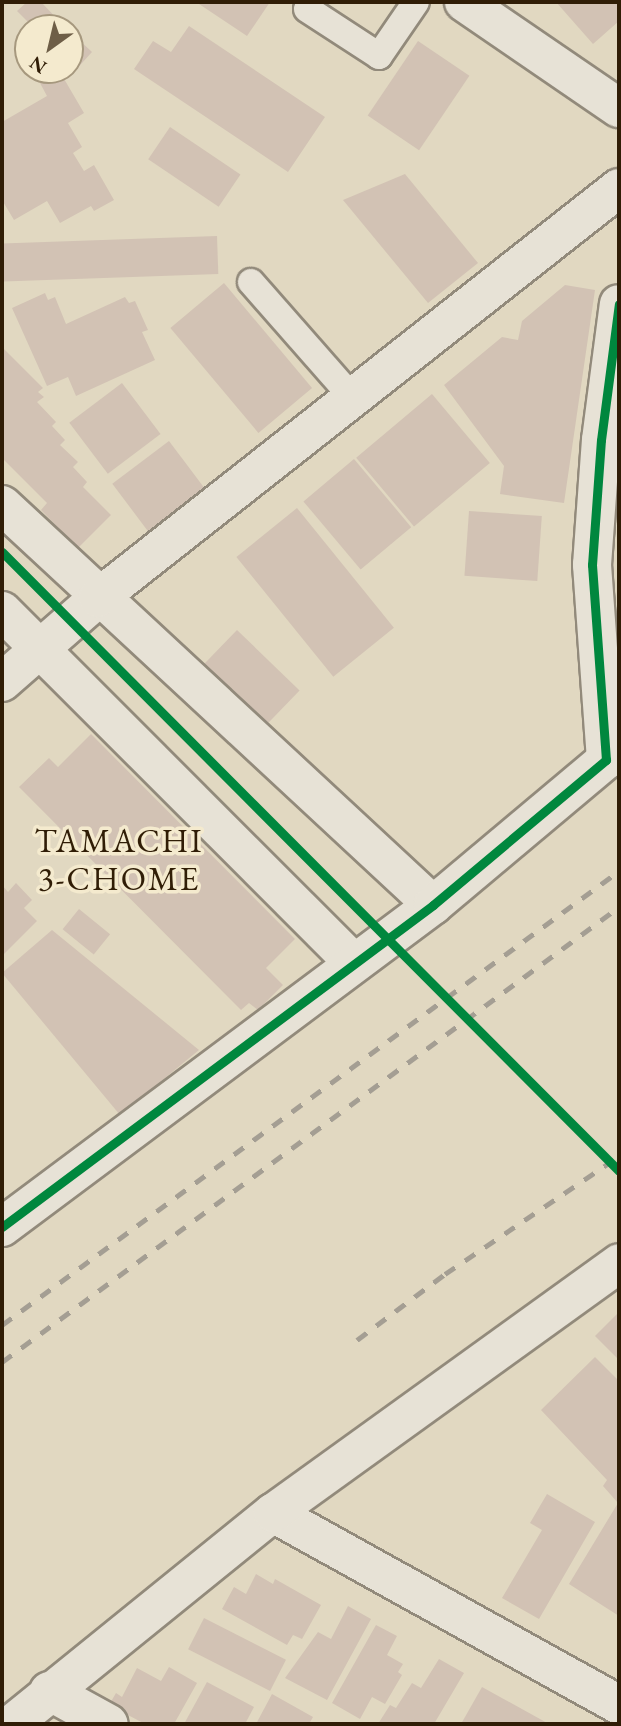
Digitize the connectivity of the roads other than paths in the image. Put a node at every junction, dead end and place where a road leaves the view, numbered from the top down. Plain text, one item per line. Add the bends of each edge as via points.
1 (416, 2) edge
2 (464, 2) edge
3 (307, 9) dead end
4 (504, 12) edge
5 (619, 108) edge
6 (619, 188) edge
7 (251, 282) dead end
8 (619, 304) edge
9 (352, 397) junction
10 (2, 505) edge
11 (98, 598) junction
12 (2, 611) edge
13 (39, 648) junction
14 (2, 682) edge
15 (433, 905) junction
16 (354, 962) junction
17 (2, 1227) edge
18 (619, 1263) edge
19 (273, 1513) junction
20 (49, 1690) junction
21 (619, 1705) edge
22 (12, 1724) edge
23 (109, 1724) edge

1 - 3 lane via 379,56
2 - 4 street
4 - 5 street
6 - 9 street
7 - 9 lane
8 - 15 street via 601,440 592,565 606,760
9 - 11 street
10 - 11 street
11 - 13 street
11 - 15 street
12 - 13 street
13 - 14 street
13 - 16 street
15 - 16 street
16 - 17 street
18 - 19 street
19 - 20 street
19 - 21 street
20 - 22 street
20 - 23 street

